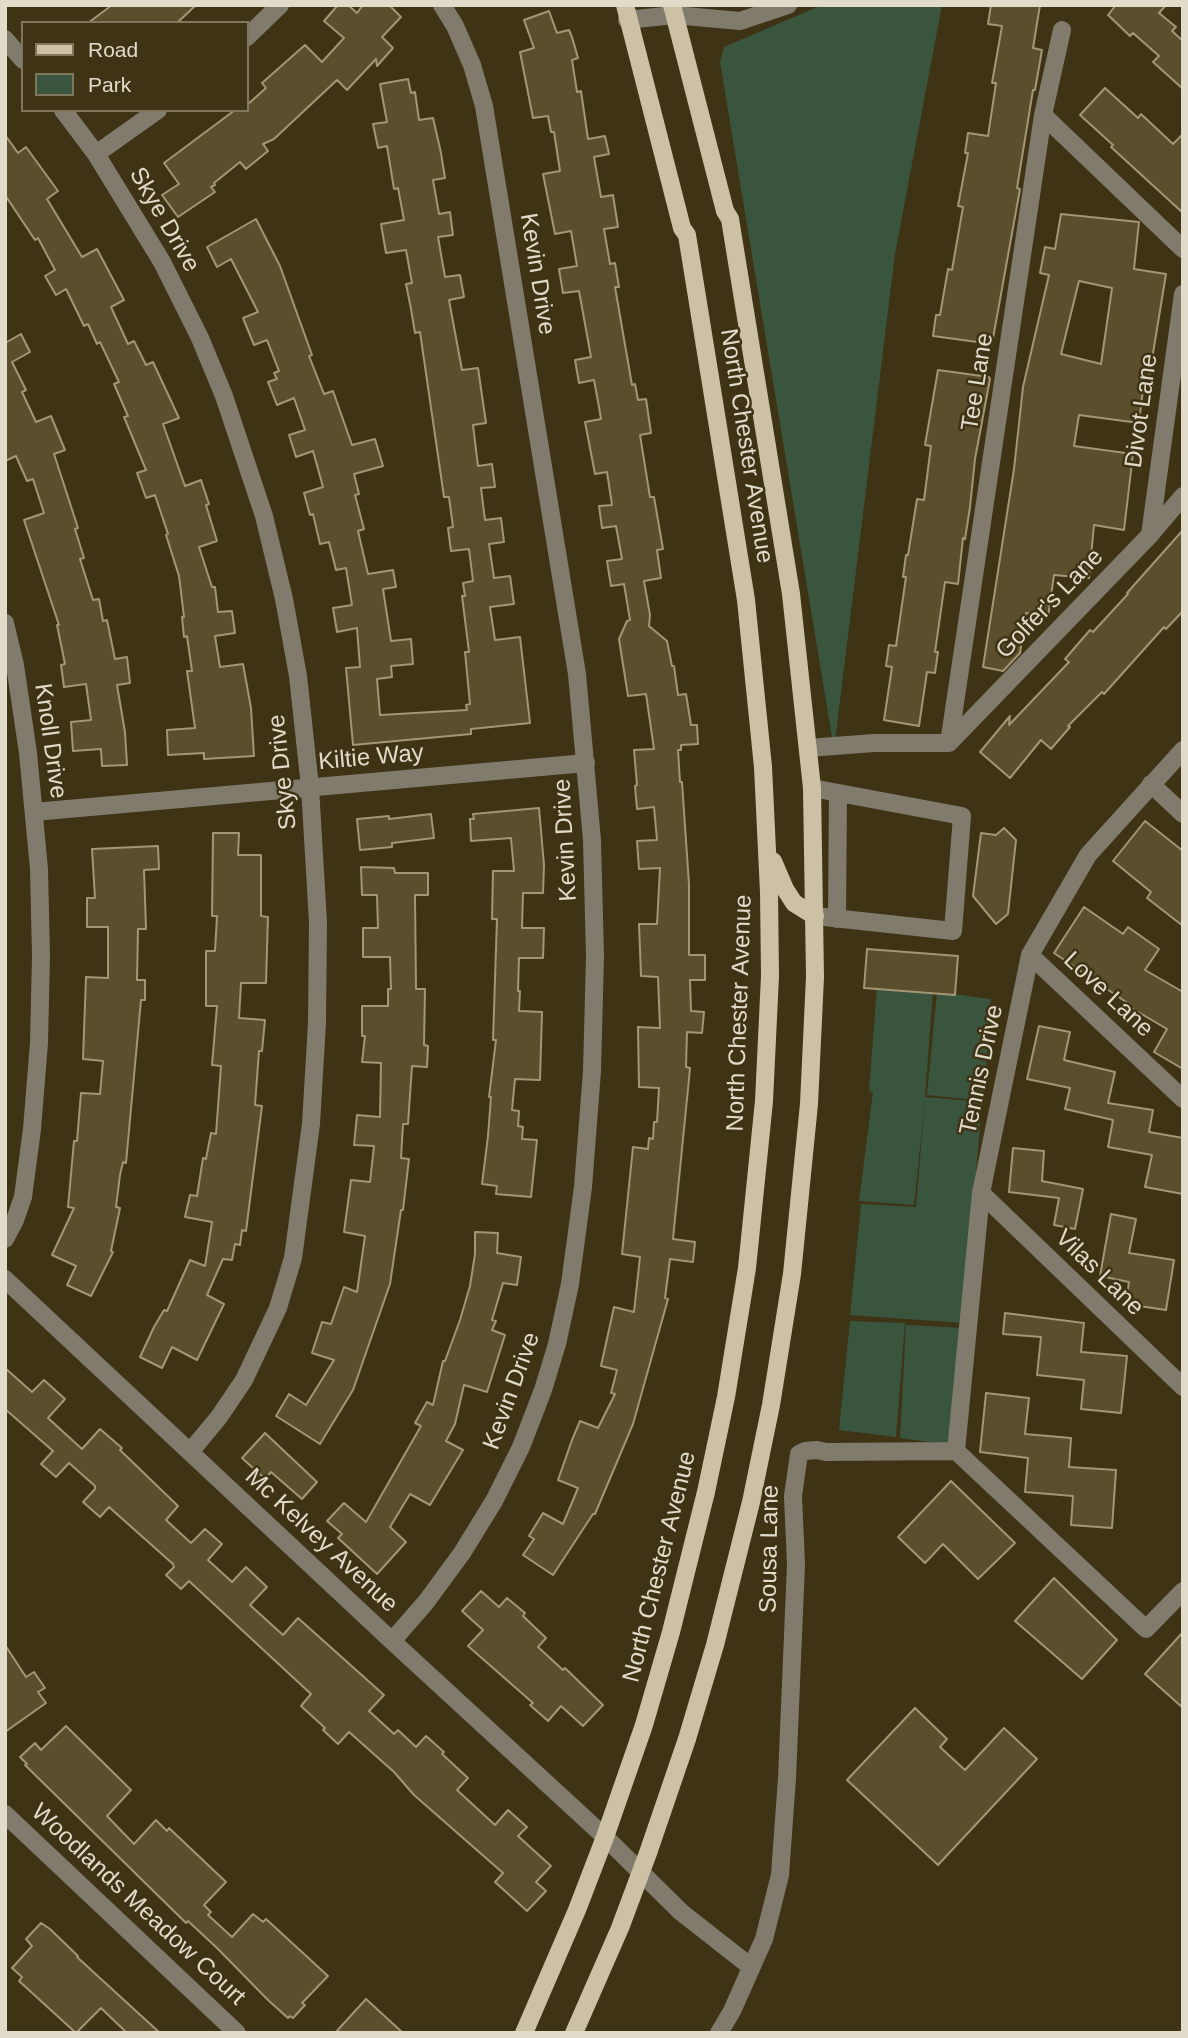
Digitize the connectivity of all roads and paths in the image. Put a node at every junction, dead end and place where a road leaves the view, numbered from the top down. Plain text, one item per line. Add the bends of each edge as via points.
1 (280, 5) edge
2 (442, 5) edge
3 (788, 5) edge
4 (673, 10) edge
5 (626, 13) edge
6 (1062, 30) dead end
7 (248, 36) edge
8 (5, 39) edge
9 (21, 58) edge
10 (64, 112) edge
11 (155, 112) edge
12 (1043, 115) junction
13 (96, 154) junction
14 (1183, 248) edge
15 (1183, 294) edge
16 (1183, 496) edge
17 (1150, 535) junction
18 (5, 624) edge
19 (949, 743) junction
20 (808, 748) junction
21 (1183, 750) edge
22 (586, 763) junction
23 (1151, 784) junction
24 (310, 788) junction
25 (812, 788) junction
26 (838, 793) junction
27 (34, 812) junction
28 (1183, 814) edge
29 (767, 848) junction
30 (815, 916) junction
31 (837, 919) junction
32 (1030, 956) junction
33 (1183, 1099) edge
34 (981, 1193) junction
35 (5, 1239) edge
36 (5, 1279) edge
37 (1183, 1387) edge
38 (956, 1451) junction
39 (190, 1452) junction
40 (1183, 1591) edge
41 (392, 1641) junction
42 (5, 1814) edge
43 (605, 1837) junction
44 (640, 1872) junction
45 (751, 1967) junction
46 (237, 2033) edge
47 (524, 2033) edge
48 (575, 2033) edge
49 (719, 2033) edge

1 - 7 street
2 - 22 street, Kevin Drive via 472,65 484,106 566,598
3 - 4 street, North Chester Avenue via 740,21
4 - 5 street, North Chester Avenue
4 - 20 main road, North Chester Avenue via 730,219 791,594
5 - 29 main road, North Chester Avenue via 687,235 746,600
6 - 12 street, Tee Lane
8 - 9 street
10 - 13 street, Skye Drive
11 - 13 street
12 - 14 street
12 - 19 street, Tee Lane
13 - 24 street, Skye Drive via 184,305 246,456 284,598
15 - 17 street, Divot Lane
16 - 17 street, Golfer's Lane
17 - 19 street, Golfer's Lane
18 - 27 street, Knoll Drive via 21,703
19 - 20 street
20 - 25 main road, North Chester Avenue
21 - 23 street, Tennis Drive
22 - 24 street, Kiltie Way
22 - 41 street, Kevin Drive via 595,956 592,1072 583,1187 557,1344 525,1436 494,1501 462,1553
23 - 28 street
23 - 32 street, Tennis Drive via 1088,855
24 - 27 street, Kiltie Way
24 - 39 street, Skye Drive via 317,1023 311,1124 293,1258 278,1308 244,1380
25 - 26 street
25 - 30 main road, North Chester Avenue
26 - 31 street
26 - 31 street via 962,816 953,931
27 - 35 street, Knoll Drive via 41,956 39,1043 23,1197
29 - 30 main road via 794,903
29 - 43 main road, North Chester Avenue via 769,976 764,1101 747,1268 726,1397 671,1632
30 - 31 street
30 - 44 main road, North Chester Avenue via 811,1079 802,1190 771,1405 715,1644
32 - 33 street, Love Lane
32 - 34 street, Tennis Drive
34 - 37 street, Vilas Lane
34 - 38 street, Tennis Drive
36 - 39 street, Mc Kelvey Avenue
38 - 40 street via 1146,1629
38 - 45 street, Sousa Lane via 817,1450 799,1454 793,1496 796,1564 781,1853 775,1902
39 - 41 street, Mc Kelvey Avenue
41 - 43 street, Mc Kelvey Avenue
42 - 46 street, Woodlands Meadow Court
43 - 44 street, Mc Kelvey Avenue
43 - 47 main road, North Chester Avenue
44 - 45 street, Mc Kelvey Avenue via 681,1912
44 - 48 main road, North Chester Avenue
45 - 49 street

